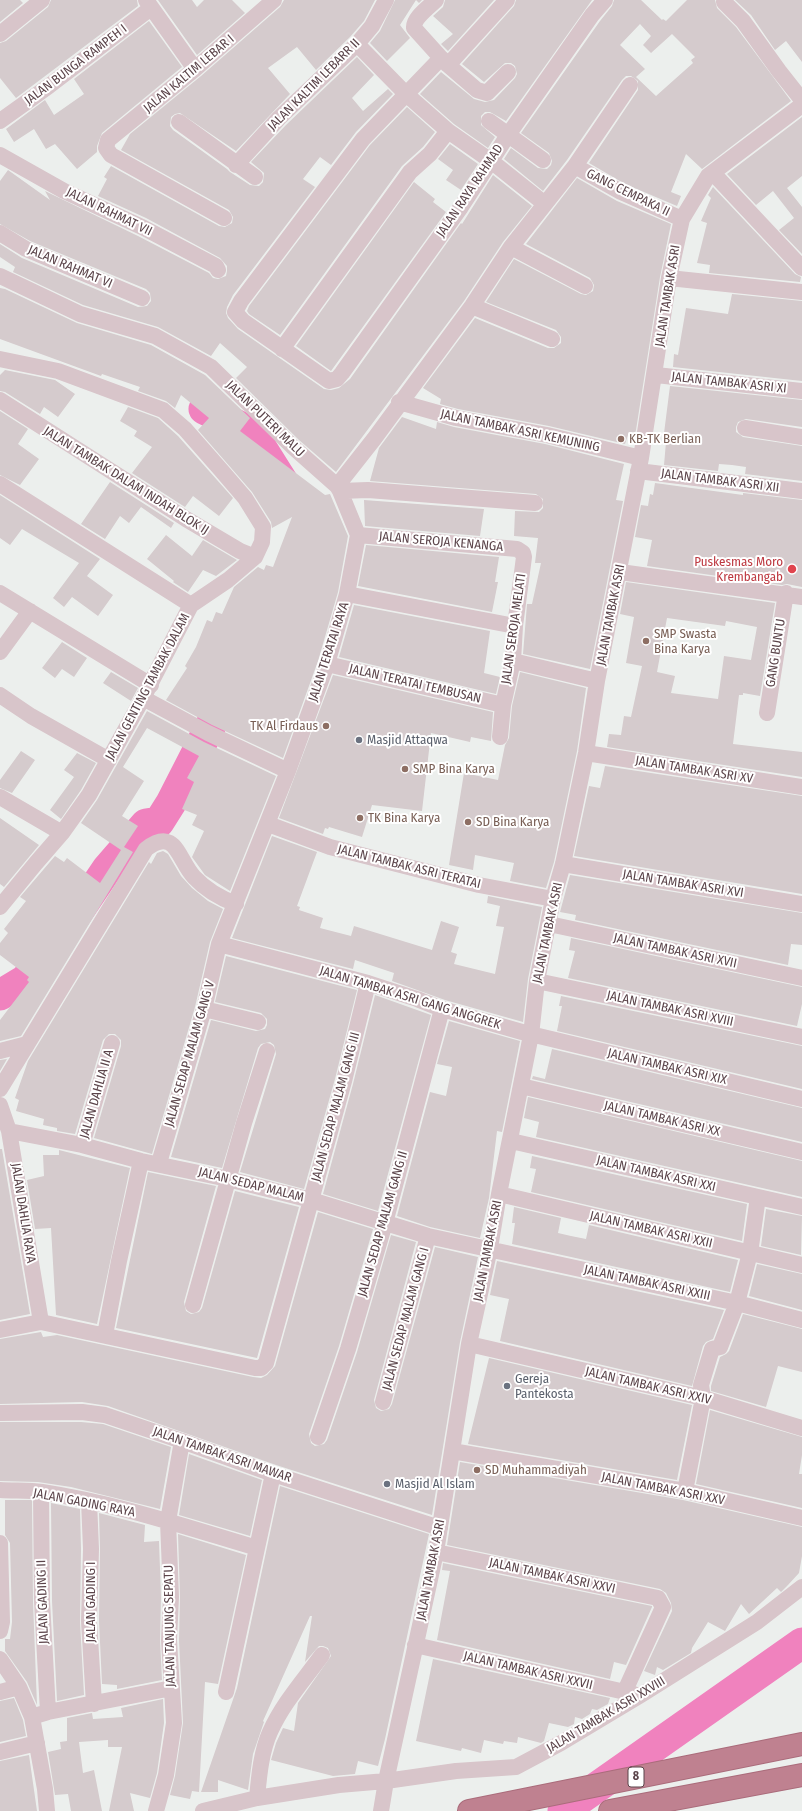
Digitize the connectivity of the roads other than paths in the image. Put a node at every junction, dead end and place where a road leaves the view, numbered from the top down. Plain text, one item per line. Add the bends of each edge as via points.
1 (42, 0) edge
2 (274, 0) edge
3 (386, 0) edge
4 (436, 0) edge
5 (507, 0) edge
6 (606, 0) edge
7 (724, 2) dead end
8 (149, 4) edge
9 (0, 34) edge
10 (357, 44) junction
11 (444, 61) junction
12 (195, 69) junction
13 (508, 72) dead end
14 (630, 85) dead end
15 (406, 94) junction
16 (800, 110) edge
17 (0, 121) edge
18 (489, 121) dead end
19 (179, 122) dead end
20 (448, 131) junction
21 (508, 135) junction
22 (0, 154) edge
23 (542, 160) dead end
24 (491, 161) junction
25 (236, 165) junction
26 (575, 166) junction
27 (713, 173) junction
28 (255, 177) dead end
29 (545, 204) junction
30 (224, 218) dead end
31 (682, 219) junction
32 (0, 233) edge
33 (512, 247) junction
34 (802, 268) edge
35 (218, 270) dead end
36 (3, 278) edge
37 (670, 278) junction
38 (585, 286) dead end
39 (802, 292) edge
40 (142, 298) dead end
41 (472, 306) junction
42 (552, 339) dead end
43 (282, 348) junction
44 (0, 359) edge
45 (656, 375) junction
46 (802, 391) edge
47 (0, 400) edge
48 (399, 402) junction
49 (745, 428) dead end
50 (802, 437) edge
51 (640, 465) junction
52 (0, 484) edge
53 (339, 489) junction
54 (802, 491) edge
55 (535, 503) dead end
56 (358, 535) junction
57 (523, 553) joint
58 (255, 557) junction
59 (620, 572) junction
60 (0, 593) edge
61 (786, 593) junction
62 (347, 594) junction
63 (802, 596) edge
64 (191, 605) junction
65 (30, 611) junction
66 (515, 626) junction
67 (0, 652) edge
68 (513, 661) junction
69 (327, 664) junction
70 (597, 681) junction
71 (147, 692) junction
72 (0, 695) edge
73 (503, 705) junction
74 (767, 713) dead end
75 (500, 737) dead end
76 (586, 753) junction
77 (109, 760) junction
78 (288, 771) junction
79 (802, 787) edge
80 (0, 797) edge
81 (268, 824) junction
82 (62, 833) junction
83 (563, 864) junction
84 (553, 899) junction
85 (2, 904) edge
86 (236, 904) junction
87 (802, 904) edge
88 (549, 924) junction
89 (219, 944) junction
90 (801, 975) edge
91 (537, 981) junction
92 (368, 983) junction
93 (204, 1009) junction
94 (442, 1010) junction
95 (258, 1022) dead end
96 (531, 1034) junction
97 (802, 1038) edge
98 (112, 1043) dead end
99 (27, 1044) junction
100 (0, 1051) edge
101 (267, 1051) dead end
102 (521, 1086) junction
103 (0, 1089) edge
104 (802, 1099) edge
105 (0, 1105) edge
106 (9, 1131) junction
107 (511, 1141) junction
108 (82, 1145) junction
109 (802, 1152) edge
110 (141, 1161) junction
111 (159, 1163) junction
112 (228, 1179) junction
113 (499, 1194) junction
114 (758, 1197) junction
115 (311, 1200) junction
116 (802, 1207) edge
117 (385, 1223) junction
118 (428, 1236) junction
119 (490, 1248) junction
120 (750, 1253) junction
121 (802, 1265) edge
122 (737, 1302) junction
123 (192, 1305) dead end
124 (802, 1320) edge
125 (41, 1322) junction
126 (0, 1330) edge
127 (104, 1335) junction
128 (469, 1344) junction
129 (703, 1398) junction
130 (383, 1402) dead end
131 (0, 1413) edge
132 (802, 1428) edge
133 (318, 1437) dead end
134 (182, 1441) junction
135 (452, 1450) junction
136 (273, 1474) junction
137 (0, 1490) edge
138 (685, 1491) junction
139 (41, 1492) junction
140 (89, 1501) junction
141 (802, 1518) edge
142 (168, 1521) junction
143 (440, 1528) junction
144 (0, 1543) edge
145 (257, 1548) junction
146 (436, 1552) junction
147 (802, 1587) edge
148 (0, 1631) edge
149 (415, 1645) junction
150 (322, 1655) dead end
151 (0, 1660) edge
152 (19, 1687) junction
153 (172, 1688) junction
154 (0, 1692) edge
155 (226, 1692) dead end
156 (624, 1693) junction
157 (641, 1695) junction
158 (94, 1704) junction
159 (48, 1712) junction
160 (32, 1717) junction
161 (37, 1743) junction
162 (802, 1744) edge
163 (0, 1752) edge
164 (802, 1775) edge
165 (386, 1781) junction
166 (257, 1798) junction
167 (47, 1811) edge
168 (156, 1811) edge
169 (203, 1811) edge
170 (381, 1811) edge
171 (469, 1811) edge
172 (610, 1811) edge

1 - 9 street
2 - 12 street, JALAN KALTIM LEBAR I
3 - 10 street, JALAN KALTIM LEBARR II via 372,26
4 - 11 street via 417,19 414,28
5 - 11 street
6 - 21 street, JALAN RAYA RAHMAD via 592,15
7 - 16 street via 743,21 778,71
8 - 12 street
8 - 17 street, JALAN BUNGA RAMPEH I via 49,86
10 - 15 street
10 - 25 street, JALAN KALTIM LEBARR II via 279,118
11 - 13 street via 477,90 487,94
11 - 15 street
12 - 30 street, JALAN KALTIM LEBAR I via 108,140 106,148 111,155
14 - 26 street
15 - 20 street
15 - 43 street via 363,139 235,312 243,321
16 - 27 street, JALAN TAMBAK ASRI
18 - 21 street
19 - 25 street
20 - 24 street
20 - 43 street via 430,154 410,172
21 - 23 street
21 - 24 street, JALAN RAYA RAHMAD
22 - 35 street, JALAN RAHMAT VII via 64,190 216,266
24 - 29 street
24 - 43 street, JALAN RAYA RAHMAD via 342,373 333,381 329,381
25 - 28 street
26 - 29 street
26 - 31 street, GANG CEMPAKA II via 621,192
27 - 31 street, JALAN TAMBAK ASRI via 700,187
27 - 34 street
29 - 33 street
31 - 37 street, JALAN TAMBAK ASRI
32 - 40 street, JALAN RAHMAT VI via 26,248
33 - 38 street
33 - 41 street
36 - 53 street, JALAN PUTERI MALU via 80,314 155,336 211,367
37 - 39 street
37 - 45 street, JALAN TAMBAK ASRI
41 - 42 street
41 - 48 street
44 - 58 street, JALAN GENTING TAMBAK DALAM via 58,371 163,410 185,429 245,498 263,528 262,542
45 - 46 street, JALAN TAMBAK ASRI XI
45 - 51 street, JALAN TAMBAK ASRI
47 - 58 street, JALAN TAMBAK DALAM INDAH BLOK IJ via 186,519
48 - 51 street, JALAN TAMBAK ASRI KEMUNING via 456,418 547,435
48 - 53 street
49 - 50 street
51 - 54 street, JALAN TAMBAK ASRI XII
51 - 59 street, JALAN TAMBAK ASRI
52 - 64 street
53 - 55 street
53 - 56 street
56 - 57 street, JALAN SEROJA KENANGA via 517,550
56 - 62 street, JALAN TERATAI RAYA
57 - 66 street, JALAN SEROJA MELATI
58 - 64 street, JALAN GENTING TAMBAK DALAM via 228,580
59 - 61 street
59 - 70 street, JALAN TAMBAK ASRI
60 - 65 street
61 - 63 street
61 - 74 street, GANG BUNTU
62 - 66 street
62 - 69 street, JALAN TERATAI RAYA
64 - 71 street, JALAN GENTING TAMBAK DALAM
65 - 67 street
65 - 71 street
66 - 68 street, JALAN SEROJA MELATI
68 - 70 street
68 - 73 street, JALAN SEROJA MELATI
69 - 73 street, JALAN TERATAI TEMBUSAN
69 - 78 street, JALAN TERATAI RAYA
70 - 76 street, JALAN TAMBAK ASRI
71 - 77 street, JALAN GENTING TAMBAK DALAM
71 - 78 street via 204,731
72 - 77 street via 31,716
73 - 75 street, JALAN SEROJA MELATI
76 - 79 street, JALAN TAMBAK ASRI XV
76 - 83 street, JALAN TAMBAK ASRI
77 - 82 street, JALAN GENTING TAMBAK DALAM via 89,795
78 - 81 street, JALAN TERATAI RAYA
80 - 82 street
81 - 84 street, JALAN TAMBAK ASRI TERATAI via 330,847 479,885
81 - 86 street, JALAN TERATAI RAYA
82 - 85 street, JALAN GENTING TAMBAK DALAM
83 - 84 street, JALAN TAMBAK ASRI
83 - 87 street, JALAN TAMBAK ASRI XVI
84 - 88 street, JALAN TAMBAK ASRI
86 - 89 street, JALAN TERATAI RAYA
86 - 99 street via 211,892 193,876 168,842 153,843 135,865
88 - 90 street, JALAN TAMBAK ASRI XVII
88 - 91 street, JALAN TAMBAK ASRI
89 - 92 street, JALAN TAMBAK ASRI GANG ANGGREK
89 - 93 street, JALAN SEDAP MALAM GANG V
91 - 96 street, JALAN TAMBAK ASRI
91 - 97 street, JALAN TAMBAK ASRI XVIII
92 - 94 street, JALAN TAMBAK ASRI GANG ANGGREK
92 - 115 street, JALAN SEDAP MALAM GANG III
93 - 95 street
93 - 111 street, JALAN SEDAP MALAM GANG V
94 - 96 street, JALAN TAMBAK ASRI GANG ANGGREK
94 - 117 street, JALAN SEDAP MALAM GANG II
96 - 102 street, JALAN TAMBAK ASRI
96 - 104 street, JALAN TAMBAK ASRI XIX
98 - 108 street, JALAN DAHLIA II A
99 - 100 street
99 - 103 street
101 - 112 street
102 - 107 street, JALAN TAMBAK ASRI
102 - 109 street, JALAN TAMBAK ASRI XX
105 - 106 street, JALAN DAHLIA RAYA
106 - 108 street, JALAN SEDAP MALAM
106 - 125 street, JALAN DAHLIA RAYA
107 - 113 street, JALAN TAMBAK ASRI
107 - 114 street, JALAN TAMBAK ASRI XXI
108 - 110 street, JALAN SEDAP MALAM
110 - 111 street, JALAN SEDAP MALAM
110 - 127 street
111 - 112 street, JALAN SEDAP MALAM
112 - 115 street, JALAN SEDAP MALAM
112 - 123 street
113 - 119 street, JALAN TAMBAK ASRI
113 - 120 street, JALAN TAMBAK ASRI XXII
114 - 116 street, JALAN TAMBAK ASRI XXI
114 - 120 street
115 - 117 street, JALAN SEDAP MALAM
115 - 127 street, JALAN SEDAP MALAM GANG III via 266,1364 261,1368
117 - 118 street, JALAN SEDAP MALAM
117 - 133 street, JALAN SEDAP MALAM GANG II via 348,1349
118 - 119 street, JALAN SEDAP MALAM
118 - 130 street, JALAN SEDAP MALAM GANG I
119 - 122 street, JALAN TAMBAK ASRI XXIII
119 - 128 street, JALAN TAMBAK ASRI
120 - 121 street, JALAN TAMBAK ASRI XXII
120 - 122 street
122 - 124 street, JALAN TAMBAK ASRI XXIII
122 - 129 street via 720,1347 712,1348 701,1385
125 - 126 street
125 - 127 street
128 - 129 street, JALAN TAMBAK ASRI XXIV
128 - 135 street, JALAN TAMBAK ASRI
129 - 132 street, JALAN TAMBAK ASRI XXIV
129 - 138 street
131 - 134 street, JALAN TAMBAK ASRI MAWAR via 82,1412 105,1415
134 - 136 street, JALAN TAMBAK ASRI MAWAR
134 - 142 street, JALAN TANJUNG SEPATU
135 - 138 street, JALAN TAMBAK ASRI XXV
135 - 143 street, JALAN TAMBAK ASRI
136 - 143 street, JALAN TAMBAK ASRI MAWAR
136 - 145 street
137 - 139 street, JALAN GADING RAYA
138 - 141 street, JALAN TAMBAK ASRI XXV
139 - 140 street, JALAN GADING RAYA
139 - 159 street, JALAN GADING II via 42,1601
140 - 142 street, JALAN GADING RAYA
140 - 158 street, JALAN GADING I via 89,1621
142 - 145 street, JALAN GADING RAYA
142 - 153 street, JALAN TANJUNG SEPATU
143 - 146 street, JALAN TAMBAK ASRI
144 - 148 street
145 - 155 street
146 - 149 street, JALAN TAMBAK ASRI
146 - 156 street, JALAN TAMBAK ASRI XXVI via 658,1598 663,1607
147 - 157 street, JALAN TAMBAK ASRI XXVIII via 757,1622
149 - 156 street, JALAN TAMBAK ASRI XXVII
149 - 165 street, JALAN TAMBAK ASRI
150 - 166 street via 284,1705 269,1733 260,1770
151 - 152 street
152 - 154 street
152 - 160 street
153 - 158 street
153 - 168 street, JALAN TANJUNG SEPATU via 172,1740
156 - 157 street, JALAN TAMBAK ASRI XXVII
157 - 165 street, JALAN TAMBAK ASRI XXVIII via 516,1767 456,1771
158 - 159 street
159 - 160 street
160 - 161 street
161 - 163 street
161 - 167 street
162 - 171 highway, 8
164 - 172 highway, 8
165 - 166 street, JALAN TAMBAK ASRI XXVIII via 339,1785
165 - 170 street, JALAN TAMBAK ASRI
166 - 169 street, JALAN TAMBAK ASRI XXVIII

